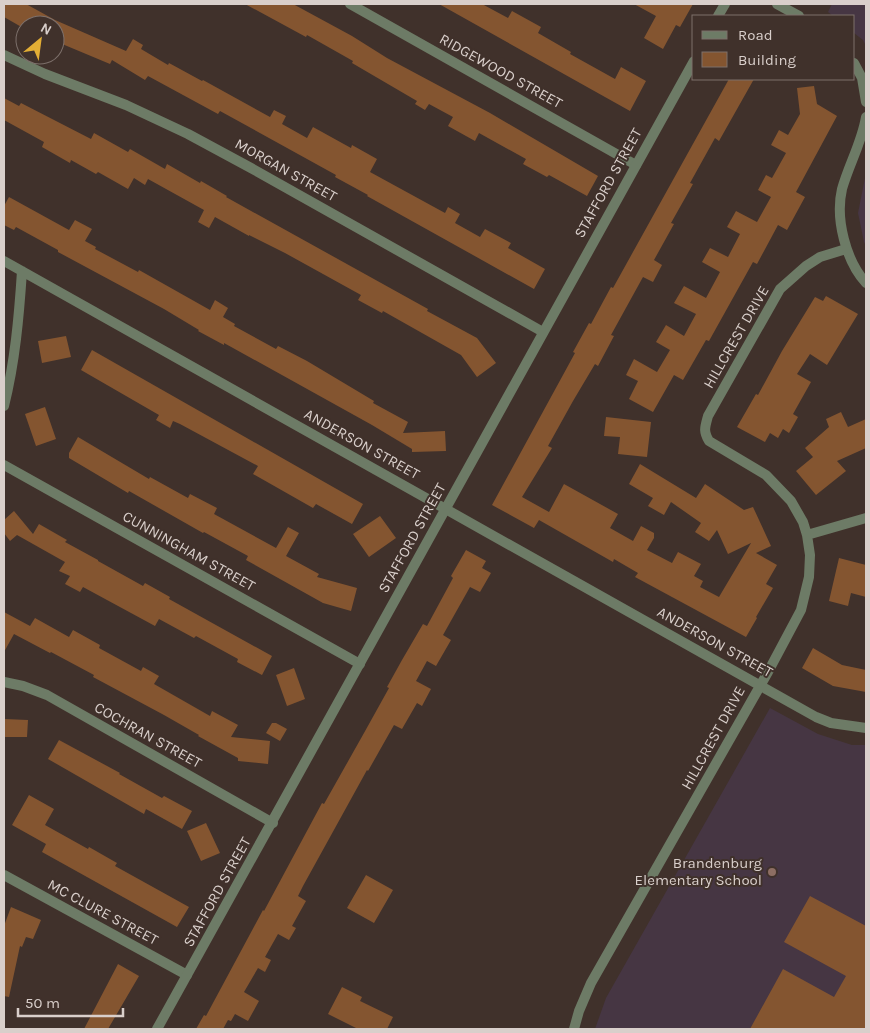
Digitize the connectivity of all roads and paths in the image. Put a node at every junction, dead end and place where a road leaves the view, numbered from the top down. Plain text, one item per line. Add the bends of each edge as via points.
1 (350, 4) edge
2 (725, 4) edge
3 (777, 4) edge
4 (719, 15) edge
5 (797, 15) edge
6 (4, 55) edge
7 (692, 65) edge
8 (855, 65) edge
9 (866, 102) edge
10 (866, 117) edge
11 (636, 165) junction
12 (846, 249) junction
13 (4, 261) edge
14 (22, 272) junction
15 (866, 283) edge
16 (543, 332) junction
17 (4, 406) edge
18 (4, 465) edge
19 (446, 508) junction
20 (866, 518) edge
21 (807, 535) junction
22 (360, 664) junction
23 (4, 682) edge
24 (760, 685) junction
25 (866, 728) edge
26 (273, 823) junction
27 (4, 875) edge
28 (188, 975) junction
29 (157, 1029) edge
30 (574, 1029) edge

1 - 11 street, RIDGEWOOD STREET
2 - 4 street
3 - 5 street
6 - 16 street, MORGAN STREET via 188,134
7 - 11 street, STAFFORD STREET
8 - 9 street via 862,78
10 - 12 street via 864,132 842,191 841,214
11 - 16 street, STAFFORD STREET
12 - 15 street
12 - 21 street, HILLCREST DRIVE via 820,257 780,289 704,427 709,441 766,475 777,486 791,501
13 - 14 street, ANDERSON STREET
14 - 17 street via 16,350
14 - 19 street, ANDERSON STREET
16 - 19 street, STAFFORD STREET
18 - 22 street, CUNNINGHAM STREET
19 - 22 street, STAFFORD STREET
19 - 24 street, ANDERSON STREET
20 - 21 street
21 - 24 street, HILLCREST DRIVE via 809,577 800,610
22 - 26 street, STAFFORD STREET
23 - 26 street, COCHRAN STREET via 47,695
24 - 25 street, ANDERSON STREET via 831,723
24 - 30 street, HILLCREST DRIVE via 591,983
26 - 28 street, STAFFORD STREET
27 - 28 street, MC CLURE STREET
28 - 29 street, STAFFORD STREET

